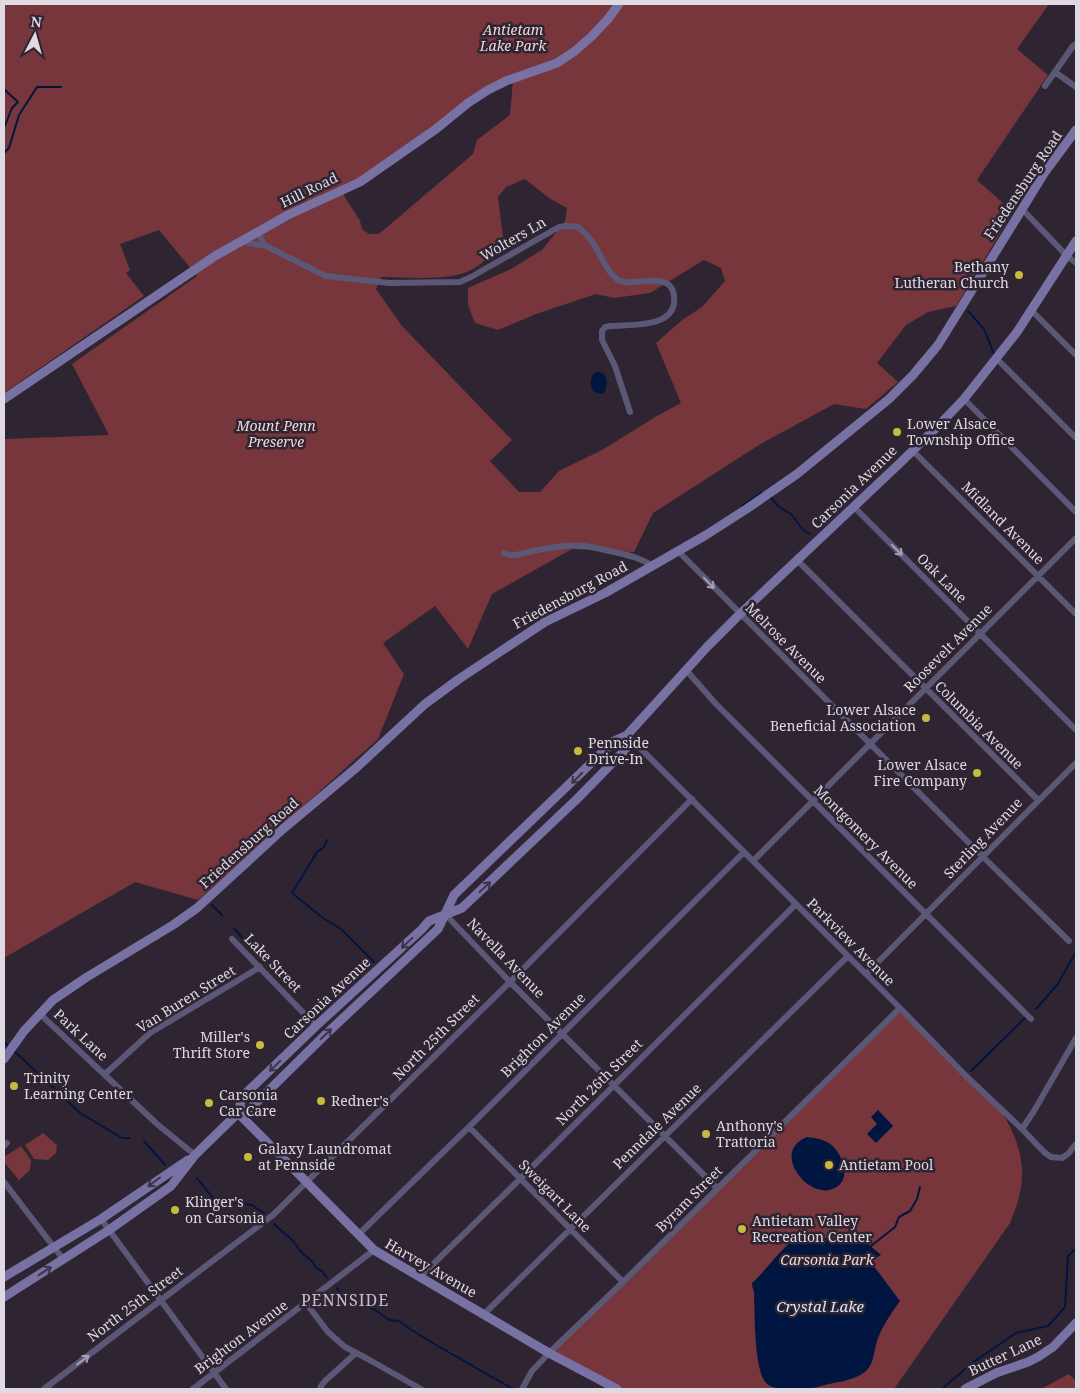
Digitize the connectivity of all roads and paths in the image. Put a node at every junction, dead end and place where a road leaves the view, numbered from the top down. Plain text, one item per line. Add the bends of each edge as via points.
1 (619, 4) edge
2 (1076, 44) edge
3 (1054, 72) junction
4 (1045, 86) dead end
5 (1076, 86) edge
6 (1076, 130) edge
7 (1022, 209) junction
8 (258, 232) junction
9 (242, 240) junction
10 (1076, 241) edge
11 (264, 245) junction
12 (1067, 256) junction
13 (1076, 263) edge
14 (1031, 310) junction
15 (1076, 355) edge
16 (997, 359) junction
17 (4, 399) edge
18 (964, 399) junction
19 (630, 412) dead end
20 (1076, 438) edge
21 (912, 450) junction
22 (854, 507) junction
23 (1075, 507) edge
24 (1076, 538) edge
25 (678, 551) junction
26 (504, 553) dead end
27 (797, 560) junction
28 (654, 566) junction
29 (1038, 576) junction
30 (740, 614) junction
31 (1076, 614) edge
32 (980, 634) junction
33 (686, 670) junction
34 (926, 689) junction
35 (1076, 730) edge
36 (627, 735) junction
37 (870, 745) junction
38 (1076, 763) edge
39 (692, 799) junction
40 (1038, 800) junction
41 (813, 802) junction
42 (744, 852) junction
43 (983, 858) junction
44 (754, 861) junction
45 (796, 904) junction
46 (925, 914) junction
47 (446, 915) junction
48 (232, 939) dead end
49 (1069, 941) dead end
50 (848, 956) junction
51 (260, 967) junction
52 (866, 974) junction
53 (510, 982) junction
54 (900, 1008) junction
55 (40, 1013) junction
56 (1031, 1019) dead end
57 (316, 1026) junction
58 (562, 1034) junction
59 (1076, 1038) edge
60 (5, 1053) edge
61 (105, 1074) junction
62 (614, 1085) junction
63 (238, 1113) junction
64 (468, 1127) junction
65 (1022, 1129) junction
66 (665, 1136) junction
67 (1076, 1144) edge
68 (195, 1155) junction
69 (520, 1179) junction
70 (4, 1182) edge
71 (308, 1182) junction
72 (718, 1188) junction
73 (101, 1219) junction
74 (570, 1228) junction
75 (109, 1230) junction
76 (359, 1234) junction
77 (54, 1247) junction
78 (374, 1250) junction
79 (63, 1259) junction
80 (4, 1276) edge
81 (420, 1277) junction
82 (623, 1282) junction
83 (4, 1297) edge
84 (161, 1301) junction
85 (306, 1303) junction
86 (484, 1314) junction
87 (1076, 1323) edge
88 (356, 1353) junction
89 (549, 1353) junction
90 (214, 1374) junction
91 (44, 1389) edge
92 (193, 1389) edge
93 (226, 1389) edge
94 (320, 1389) edge
95 (421, 1389) edge
96 (522, 1389) edge
97 (617, 1389) edge
98 (965, 1389) edge

1 - 8 street, Hill Road via 592,36 557,63 488,90 360,182
2 - 3 street
3 - 4 street
3 - 5 street
6 - 7 street, Friedensburg Road
7 - 12 street
7 - 25 street, Friedensburg Road via 942,339 903,386 797,474
8 - 9 street, Hill Road
8 - 11 street
9 - 11 street
9 - 17 street, Hill Road
10 - 12 street, Carsonia Avenue
11 - 19 street, Wolters Ln via 326,276 388,282 460,282 559,227 578,227 591,240 618,281 661,281 673,291 672,309 664,318 602,330 602,340 616,366
12 - 13 street
12 - 14 street, Carsonia Avenue
14 - 15 street
14 - 16 street, Carsonia Avenue
16 - 18 street, Carsonia Avenue
16 - 20 street
18 - 21 street, Carsonia Avenue
18 - 23 street
21 - 22 street, Carsonia Avenue
21 - 29 street, Midland Avenue
22 - 27 street, Carsonia Avenue
22 -> 32 street, Oak Lane
24 - 29 street, Roosevelt Avenue
25 - 28 street, Friedensburg Road
25 -> 30 street, Melrose Avenue
26 - 28 street via 515,556 549,547 586,546 624,554
27 - 30 street, Carsonia Avenue
27 - 34 street, Columbia Avenue
28 - 55 street, Friedensburg Road via 545,622 459,679 425,704 197,908 67,990
29 - 31 street, Midland Avenue
29 - 32 street, Roosevelt Avenue
30 - 33 street, Carsonia Avenue
30 - 37 street, Melrose Avenue
32 - 34 street, Roosevelt Avenue
32 - 35 street, Oak Lane
33 - 36 street, Carsonia Avenue
33 - 41 street, Montgomery Avenue
34 - 37 street, Roosevelt Avenue
34 - 40 street, Columbia Avenue
36 - 39 street, Parkview Avenue
36 -> 47 street, Carsonia Avenue via 614,741 454,895
47 -> 36 street, Carsonia Avenue via 462,908 577,800 626,749
37 - 41 street, Roosevelt Avenue
37 - 43 street, Melrose Avenue
38 - 40 street, Sterling Avenue
39 - 42 street, Parkview Avenue
39 - 53 street, North 25th Street
40 - 43 street, Sterling Avenue
41 - 44 street, Roosevelt Avenue
41 - 46 street, Montgomery Avenue
42 - 44 street, Parkview Avenue
42 - 58 street, Brighton Avenue
43 - 46 street, Sterling Avenue
43 - 49 street, Melrose Avenue
44 - 45 street, Parkview Avenue
45 - 50 street, Parkview Avenue
45 - 62 street, North 26th Street
46 - 52 street, Sterling Avenue
46 - 56 street, Montgomery Avenue
47 - 53 street, Navella Avenue
47 -> 57 street, Carsonia Avenue via 429,921
63 -> 47 street, Carsonia Avenue via 250,1109 438,929
48 - 51 street, Lake Street
50 - 52 street, Parkview Avenue
50 - 66 street, Penndale Avenue
51 - 57 street, Lake Street
51 - 61 street, Van Buren Street via 150,1033
52 - 54 street, Parkview Avenue
53 - 58 street, Navella Avenue
53 - 71 street, North 25th Street
54 - 65 street, Parkview Avenue
54 - 72 street, Byram Street
55 - 60 street, Friedensburg Road
55 - 61 street, Park Lane
57 -> 63 street, Carsonia Avenue via 242,1098
58 - 62 street, Navella Avenue
58 - 64 street, Brighton Avenue
59 - 65 street
61 - 68 street, Park Lane
62 - 66 street, Navella Avenue
62 - 69 street, North 26th Street
63 - 68 street, Carsonia Avenue
63 - 71 street, Harvey Avenue
64 - 69 street, Sweigart Lane
64 - 76 street, Brighton Avenue
65 - 67 street, Parkview Avenue via 1051,1157 1062,1158
66 - 72 street, Navella Avenue
66 - 74 street, Penndale Avenue
68 -> 73 street, Carsonia Avenue
68 - 75 street, Carsonia Avenue via 171,1186
69 - 74 street, Sweigart Lane
69 - 81 street, North 26th Street
70 - 77 street
71 - 76 street, Harvey Avenue
71 - 84 street, North 25th Street via 274,1215
72 - 82 street, Byram Street
73 - 75 street
73 - 77 street, Carsonia Avenue
74 - 82 street, Sweigart Lane
74 - 86 street, Penndale Avenue
75 - 79 street, Carsonia Avenue
75 - 84 street
76 - 78 street, Harvey Avenue
77 - 79 street
77 - 80 street, Carsonia Avenue
78 - 81 street, Harvey Avenue
78 - 85 street, Brighton Avenue
83 -> 79 street, Carsonia Avenue
81 - 86 street, Harvey Avenue
82 - 89 street, Byram Street
84 - 90 street
91 -> 84 street, North 25th Street
85 - 88 street via 328,1332 345,1348
85 - 90 street, Brighton Avenue
86 - 89 street, Harvey Avenue
87 - 98 street, Butter Lane via 1053,1347 1038,1357
88 - 94 street
88 - 95 street
89 - 96 street, Byram Street via 532,1371
89 - 97 street, Harvey Avenue
90 - 92 street, Brighton Avenue
90 - 93 street

